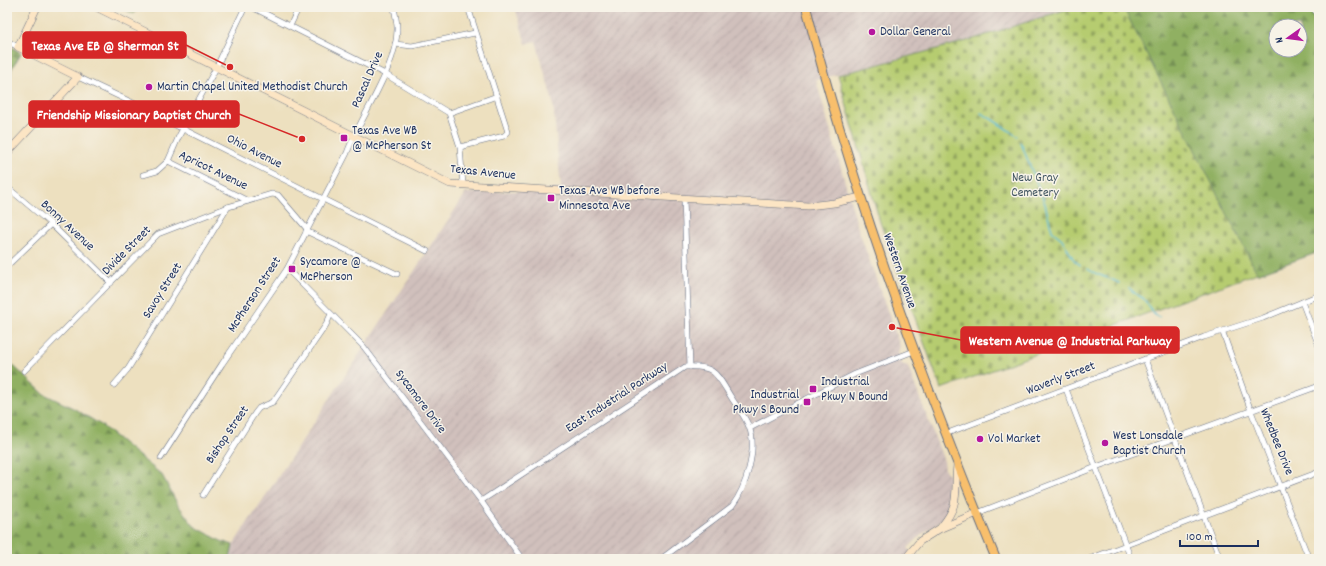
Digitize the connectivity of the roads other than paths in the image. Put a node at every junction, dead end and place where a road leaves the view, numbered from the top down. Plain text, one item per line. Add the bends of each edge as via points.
1 (36, 7) edge
2 (96, 7) edge
3 (245, 7) edge
4 (252, 7) edge
5 (299, 7) edge
6 (394, 7) edge
7 (468, 7) edge
8 (806, 7) edge
9 (1312, 7) edge
10 (1319, 15) edge
11 (290, 26) junction
12 (476, 33) junction
13 (7, 40) edge
14 (395, 44) junction
15 (18, 47) junction
16 (216, 68) junction
17 (385, 74) junction
18 (78, 77) junction
19 (497, 96) junction
20 (449, 113) junction
21 (183, 129) junction
22 (353, 136) junction
23 (460, 147) junction
24 (7, 153) edge
25 (168, 161) junction
26 (143, 175) dead end
27 (463, 185) junction
28 (7, 187) edge
29 (860, 197) junction
30 (322, 199) junction
31 (684, 199) junction
32 (248, 201) junction
33 (228, 207) junction
34 (51, 224) junction
35 (307, 230) junction
36 (427, 251) dead end
37 (7, 266) edge
38 (286, 269) junction
39 (397, 274) dead end
40 (111, 283) junction
41 (1319, 295) edge
42 (1302, 302) junction
43 (331, 314) junction
44 (1223, 332) junction
45 (1319, 346) edge
46 (914, 350) junction
47 (1145, 360) junction
48 (690, 367) junction
49 (24, 371) dead end
50 (114, 385) dead end
51 (1319, 386) edge
52 (1066, 389) junction
53 (1251, 411) junction
54 (750, 428) junction
55 (945, 434) junction
56 (1175, 440) junction
57 (162, 458) dead end
58 (957, 465) junction
59 (1096, 467) junction
60 (1319, 472) edge
61 (1281, 486) junction
62 (203, 495) dead end
63 (481, 501) junction
64 (977, 513) junction
65 (1203, 516) junction
66 (939, 529) junction
67 (1126, 545) junction
68 (522, 559) edge
69 (661, 559) edge
70 (905, 559) edge
71 (996, 559) edge
72 (1089, 559) edge
73 (1131, 559) edge
74 (1220, 559) edge
75 (1309, 559) edge

1 - 15 street
2 - 16 street, Texas Avenue
3 - 16 street
4 - 11 street
5 - 11 street
6 - 14 street, Pascal Drive via 397,28
7 - 12 street
8 - 29 main road, Western Avenue
9 - 10 street
11 - 17 street
12 - 14 street via 412,46
12 - 19 street
13 - 15 street, Ohio Avenue
14 - 17 street, Pascal Drive
15 - 18 street, Ohio Avenue
16 - 21 street
16 - 22 street, Texas Avenue
17 - 20 street
17 - 22 street, Pascal Drive
18 - 21 street, Ohio Avenue
18 - 24 street
19 - 20 street
19 - 23 street via 508,132 504,136
20 - 23 street
21 - 25 street
21 - 30 street, Ohio Avenue
22 - 27 street, Texas Avenue via 440,180
22 - 30 street, McPherson Street via 348,153
23 - 27 street
25 - 26 street via 157,171
25 - 32 street, Apricot Avenue
27 - 31 street, Texas Avenue
28 - 34 street, Bonny Avenue
29 - 31 street, Texas Avenue via 808,206
29 - 46 main road, Western Avenue
30 - 35 street, McPherson Street
30 - 36 street, Ohio Avenue
31 - 48 street
32 - 33 street, Divide Street
32 - 35 street, Divide Street via 278,194
33 - 40 street, Divide Street via 158,234
33 - 50 street, Savoy Street via 128,369
34 - 37 street
34 - 40 street, Bonny Avenue
35 - 38 street, McPherson Street
35 - 39 street
38 - 43 street, Sycamore Drive
38 - 57 street, McPherson Street
40 - 49 street, Divide Street
41 - 42 street, Waverly Street
42 - 44 street, Waverly Street
42 - 45 street
43 - 62 street, Bishop Street via 273,402 259,408 255,413
43 - 63 street, Sycamore Drive via 364,348
44 - 47 street, Waverly Street
44 - 53 street, Whedbee Drive
46 - 54 street via 855,374
46 - 55 main road, Western Avenue
47 - 52 street, Waverly Street
47 - 56 street
48 - 54 street via 702,366 717,373
48 - 63 street, East Industrial Parkway via 685,367
51 - 53 street
52 - 55 street, Waverly Street
52 - 59 street
53 - 56 street
53 - 61 street, Whedbee Drive
54 - 69 street via 751,460 739,497 732,506
55 - 58 main road, Western Avenue
56 - 59 street
56 - 65 street
58 - 64 main road, Western Avenue
58 - 66 street via 955,503 948,519
59 - 64 street
59 - 67 street
60 - 61 street
61 - 65 street
61 - 75 street, Whedbee Drive
63 - 68 street, Sycamore Drive
64 - 66 street
64 - 71 main road, Western Avenue
65 - 67 street
65 - 74 street
66 - 70 street via 920,541
67 - 72 street
67 - 73 street

